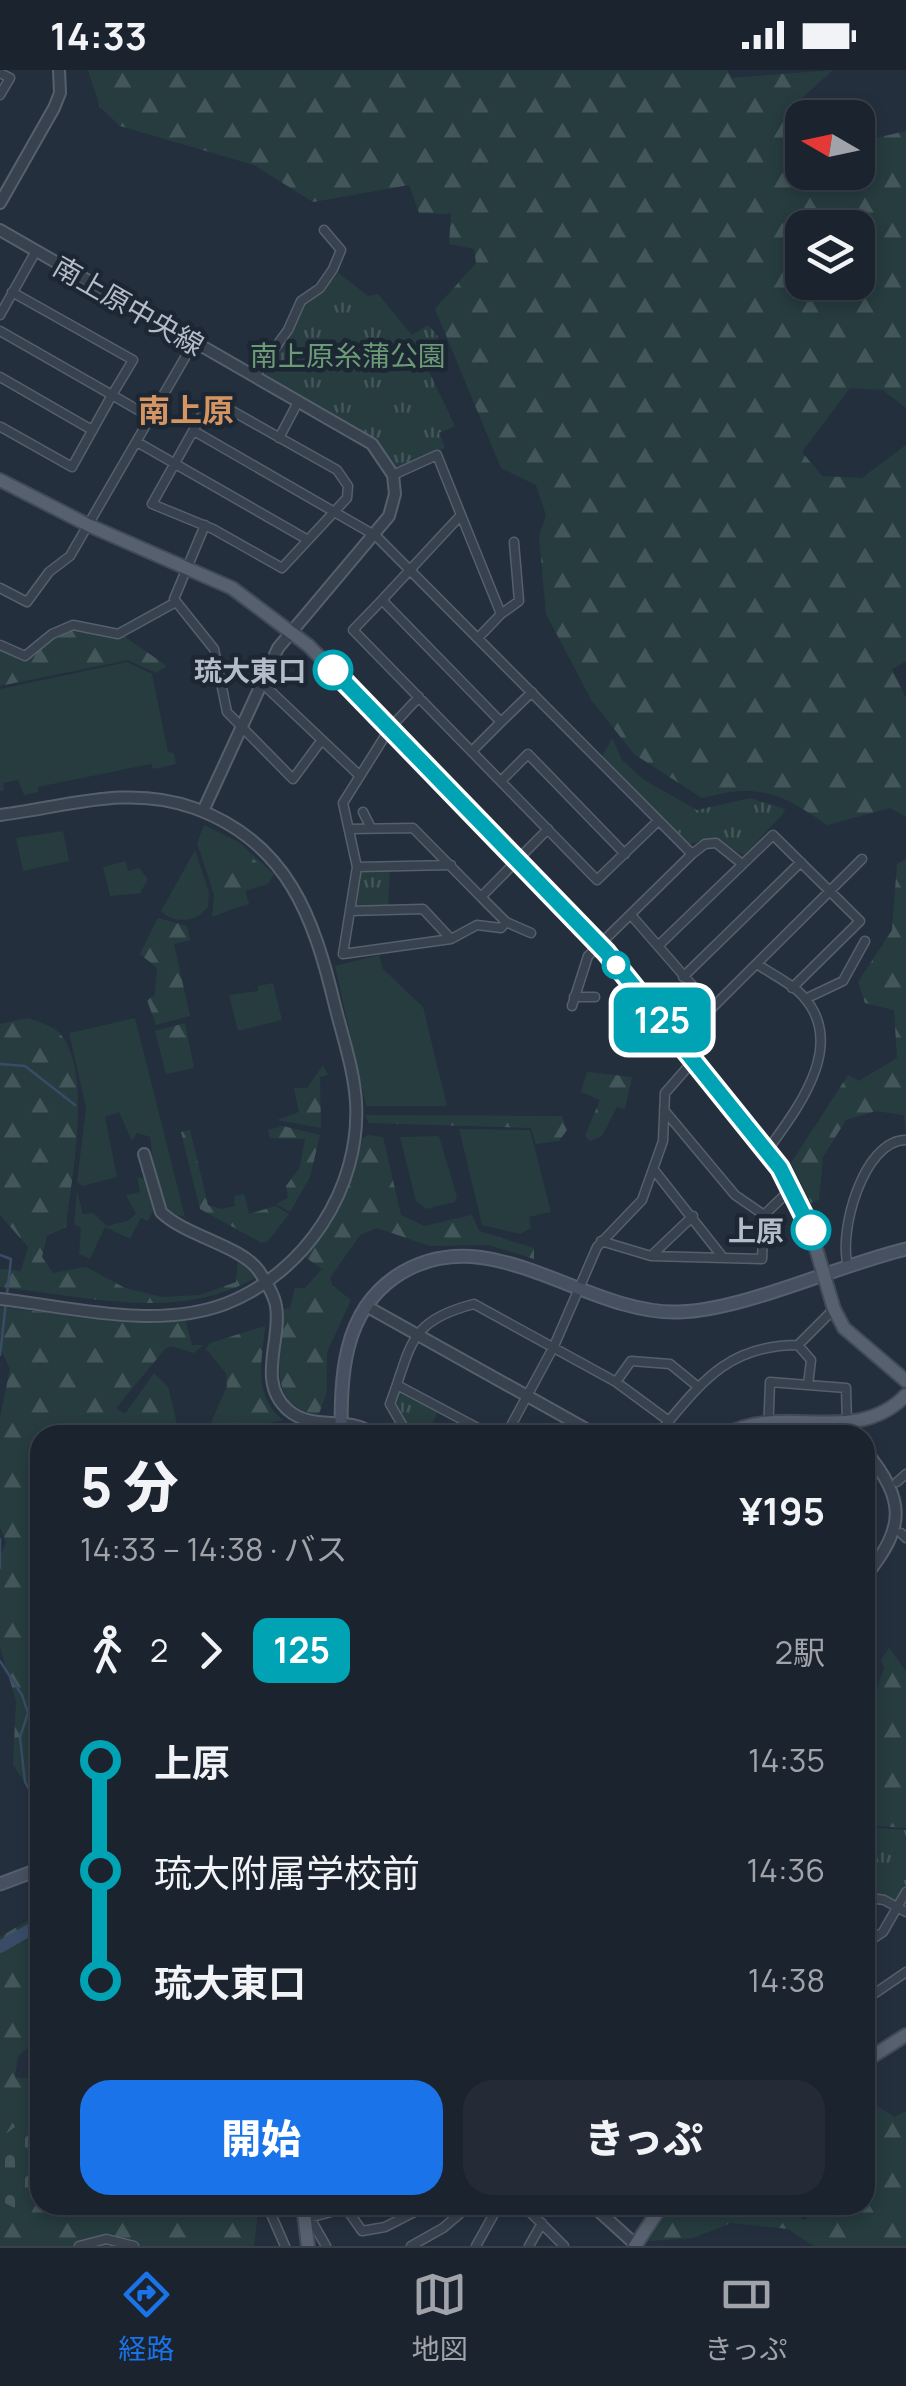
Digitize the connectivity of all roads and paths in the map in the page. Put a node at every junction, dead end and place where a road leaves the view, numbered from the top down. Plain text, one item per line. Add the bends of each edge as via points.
1 (59, 70) edge
2 (0, 73) edge
3 (0, 96) edge
4 (0, 204) edge
5 (0, 230) edge
6 (324, 230) dead end
7 (36, 251) junction
8 (12, 292) junction
9 (0, 315) edge
10 (0, 331) edge
11 (194, 342) junction
12 (0, 377) edge
13 (254, 377) junction
14 (112, 395) junction
15 (298, 402) junction
16 (150, 417) junction
17 (0, 428) edge
18 (92, 430) junction
19 (194, 431) junction
20 (279, 438) junction
21 (136, 442) junction
22 (177, 463) junction
23 (393, 476) junction
24 (0, 480) edge
25 (334, 511) junction
26 (461, 515) junction
27 (88, 525) junction
28 (204, 526) junction
29 (376, 536) junction
30 (308, 540) junction
31 (514, 542) dead end
32 (187, 567) junction
33 (410, 569) junction
34 (0, 588) edge
35 (382, 600) junction
36 (176, 602) junction
37 (501, 614) junction
38 (292, 630) junction
39 (478, 638) junction
40 (0, 645) edge
41 (264, 686) junction
42 (532, 692) junction
43 (420, 698) junction
44 (502, 722) junction
45 (390, 728) junction
46 (244, 731) junction
47 (321, 741) junction
48 (472, 751) junction
49 (360, 775) junction
50 (501, 781) junction
51 (203, 811) junction
52 (363, 812) dead end
53 (0, 815) edge
54 (407, 817) dead end
55 (658, 821) junction
56 (370, 828) junction
57 (402, 828) junction
58 (350, 829) junction
59 (548, 829) junction
60 (624, 854) junction
61 (692, 854) junction
62 (518, 858) junction
63 (862, 859) dead end
64 (801, 862) junction
65 (741, 863) junction
66 (451, 865) junction
67 (356, 867) junction
68 (831, 891) junction
69 (482, 897) junction
70 (350, 911) junction
71 (631, 915) junction
72 (506, 922) junction
73 (531, 933) dead end
74 (451, 938) junction
75 (865, 942) dead end
76 (599, 944) junction
77 (658, 946) junction
78 (757, 964) junction
79 (683, 977) junction
80 (792, 988) junction
81 (596, 997) dead end
82 (806, 999) junction
83 (647, 1003) junction
84 (616, 1020) dead end
85 (694, 1060) junction
86 (664, 1110) junction
87 (906, 1140) edge
88 (766, 1150) junction
89 (144, 1154) dead end
90 (654, 1170) junction
91 (792, 1188) junction
92 (764, 1215) junction
93 (693, 1216) junction
94 (601, 1240) junction
95 (906, 1249) edge
96 (721, 1255) junction
97 (651, 1256) junction
98 (848, 1266) junction
99 (823, 1272) junction
100 (266, 1282) junction
101 (578, 1289) junction
102 (0, 1299) edge
103 (366, 1306) junction
104 (834, 1310) junction
105 (417, 1334) junction
106 (798, 1345) junction
107 (554, 1346) junction
108 (906, 1381) edge
109 (616, 1382) junction
110 (397, 1384) junction
111 (808, 1385) junction
112 (697, 1386) junction
113 (528, 1394) junction
114 (906, 1395) edge
115 (668, 1421) junction
116 (327, 1425) edge
117 (341, 1425) edge
118 (402, 1425) edge
119 (473, 1425) edge
120 (511, 1425) edge
121 (580, 1425) edge
122 (665, 1425) edge
123 (767, 1425) edge
124 (850, 1425) edge
125 (860, 1425) edge
126 (875, 1458) edge
127 (902, 1478) edge
128 (904, 1536) edge
129 (875, 1567) edge
130 (30, 1873) edge
131 (0, 1884) edge
132 (906, 1892) edge
133 (875, 1900) edge
134 (896, 1906) junction
135 (906, 1912) edge
136 (875, 1937) edge
137 (906, 1972) edge
138 (875, 1993) edge
139 (906, 2035) edge
140 (875, 2055) edge
141 (271, 2215) edge
142 (306, 2215) edge
143 (307, 2215) edge
144 (351, 2215) edge
145 (408, 2215) edge
146 (456, 2215) edge
147 (493, 2215) edge
148 (533, 2215) edge
149 (603, 2215) edge
150 (655, 2215) edge
151 (542, 2224) junction
152 (635, 2245) edge
153 (79, 2246) edge
154 (134, 2246) edge
155 (285, 2246) edge
156 (308, 2246) edge
157 (326, 2246) edge
158 (411, 2246) edge
159 (476, 2246) edge
160 (529, 2246) edge
161 (564, 2246) edge

1 - 4 street via 54,108
2 - 3 street via 10,78
5 - 7 street, 南上原中央線
6 - 13 street via 341,250 333,269 301,301
7 - 8 street
7 - 11 street, 南上原中央線
8 - 9 street
8 - 14 street via 133,360
10 - 14 street
11 - 13 street, 南上原中央線
11 - 16 street
12 - 18 street
13 - 15 street, 南上原中央線
14 - 16 street
14 - 18 street
15 - 20 street
15 - 23 street, 南上原中央線 via 372,444
16 - 21 street
17 - 18 street via 72,466
19 - 20 street via 211,399
19 - 22 street
19 - 25 street
20 - 25 street via 342,475 348,492
21 - 22 street
21 - 27 street
22 - 28 street via 152,504
22 - 30 street
23 - 26 street via 437,455
23 - 29 street via 393,504
24 - 27 main road
25 - 29 street
25 - 30 street
26 - 33 street
26 - 37 street
27 - 32 main road
27 - 34 street via 70,556 26,602
28 - 30 street via 282,568
28 - 32 street
29 - 33 street
29 - 38 street
31 - 37 street via 519,602
32 - 36 street
32 - 38 main road via 248,597
33 - 35 street
33 - 39 street
35 - 43 street via 353,630
35 - 44 street
36 - 40 street via 118,634 77,624 52,634 29,655
36 - 46 street via 214,649 228,712
37 - 39 street
38 - 41 street
38 - 45 main road
39 - 42 street
41 - 46 street
41 - 47 street
42 - 44 street
42 - 55 street
43 - 45 street
43 - 48 street
44 - 48 street
45 - 49 street
45 - 62 main road
46 - 47 street via 293,779
46 - 51 street
47 - 49 street
48 - 50 street
49 - 58 street via 342,803
50 - 59 street
50 - 60 street via 528,754
51 - 53 street via 121,796
51 - 100 street via 261,849 302,901 320,945 354,1088 355,1136 340,1192 309,1243
52 - 56 street
54 - 57 street
55 - 60 street
55 - 61 street
56 - 57 street
56 - 58 street
57 - 66 street via 413,828
58 - 67 street
59 - 60 street via 597,880
59 - 62 street
61 - 65 street via 716,844
61 - 71 street
62 - 69 street
62 - 76 main road
63 - 68 street
64 - 65 street via 773,835
64 - 68 street
64 - 79 street
65 - 77 street
66 - 67 street
66 - 69 street
67 - 70 street
68 - 78 street
68 - 80 street via 860,921
69 - 72 street
70 - 74 street via 423,908
70 - 74 street via 344,954
71 - 76 street
71 - 77 street
72 - 73 street
72 - 74 street via 501,928 477,925
75 - 82 street via 843,981
76 - 81 street via 582,964 573,1001
76 - 83 main road
77 - 79 street
78 - 79 street via 712,1008
78 - 80 street
80 - 82 street
82 - 88 street via 818,1031 815,1076
83 - 84 street via 629,1031
83 - 85 main road
85 - 86 street via 665,1093
85 - 88 main road
86 - 90 street
86 - 92 street via 735,1195
87 - 98 street via 884,1147 866,1171 842,1244
88 - 91 main road
89 - 100 street via 163,1215 252,1263
90 - 93 street
90 - 94 street via 642,1200
91 - 92 street
91 - 99 main road
92 - 96 street via 762,1259
93 - 96 street
93 - 97 street
94 - 97 street
94 - 101 street
95 - 98 main road
96 - 97 street
98 - 99 main road
99 - 101 main road via 689,1311 641,1309
99 - 104 main road
100 - 102 street via 226,1304 176,1314
100 - 116 street via 276,1307 276,1394 299,1417
101 - 103 main road via 503,1261 457,1256 405,1272
101 - 107 street
103 - 105 street
103 - 117 main road via 344,1362
104 - 106 street
104 - 108 main road via 857,1342
105 - 107 street via 438,1313 474,1304
105 - 110 street
105 - 113 street
106 - 111 street via 812,1360
106 - 112 street via 717,1366
107 - 109 street
107 - 113 street
109 - 112 street via 631,1362 670,1364
109 - 115 street
110 - 118 street via 390,1404
110 - 119 street
111 - 123 street via 770,1382
111 - 124 street via 846,1388
112 - 115 street
113 - 120 street
113 - 121 street
114 - 125 main road
115 - 122 street
126 - 127 street
127 - 128 street
128 - 129 street
130 - 131 main road
132 - 134 street
133 - 134 street
134 - 135 street
134 - 136 street
137 - 138 street
139 - 140 main road
141 - 155 street
142 - 156 main road
143 - 157 street
144 - 145 street via 362,2231
146 - 158 street
147 - 159 street
148 - 151 street
149 - 152 street
150 - 152 main road
151 - 160 street
151 - 161 street
153 - 154 street via 106,2238

